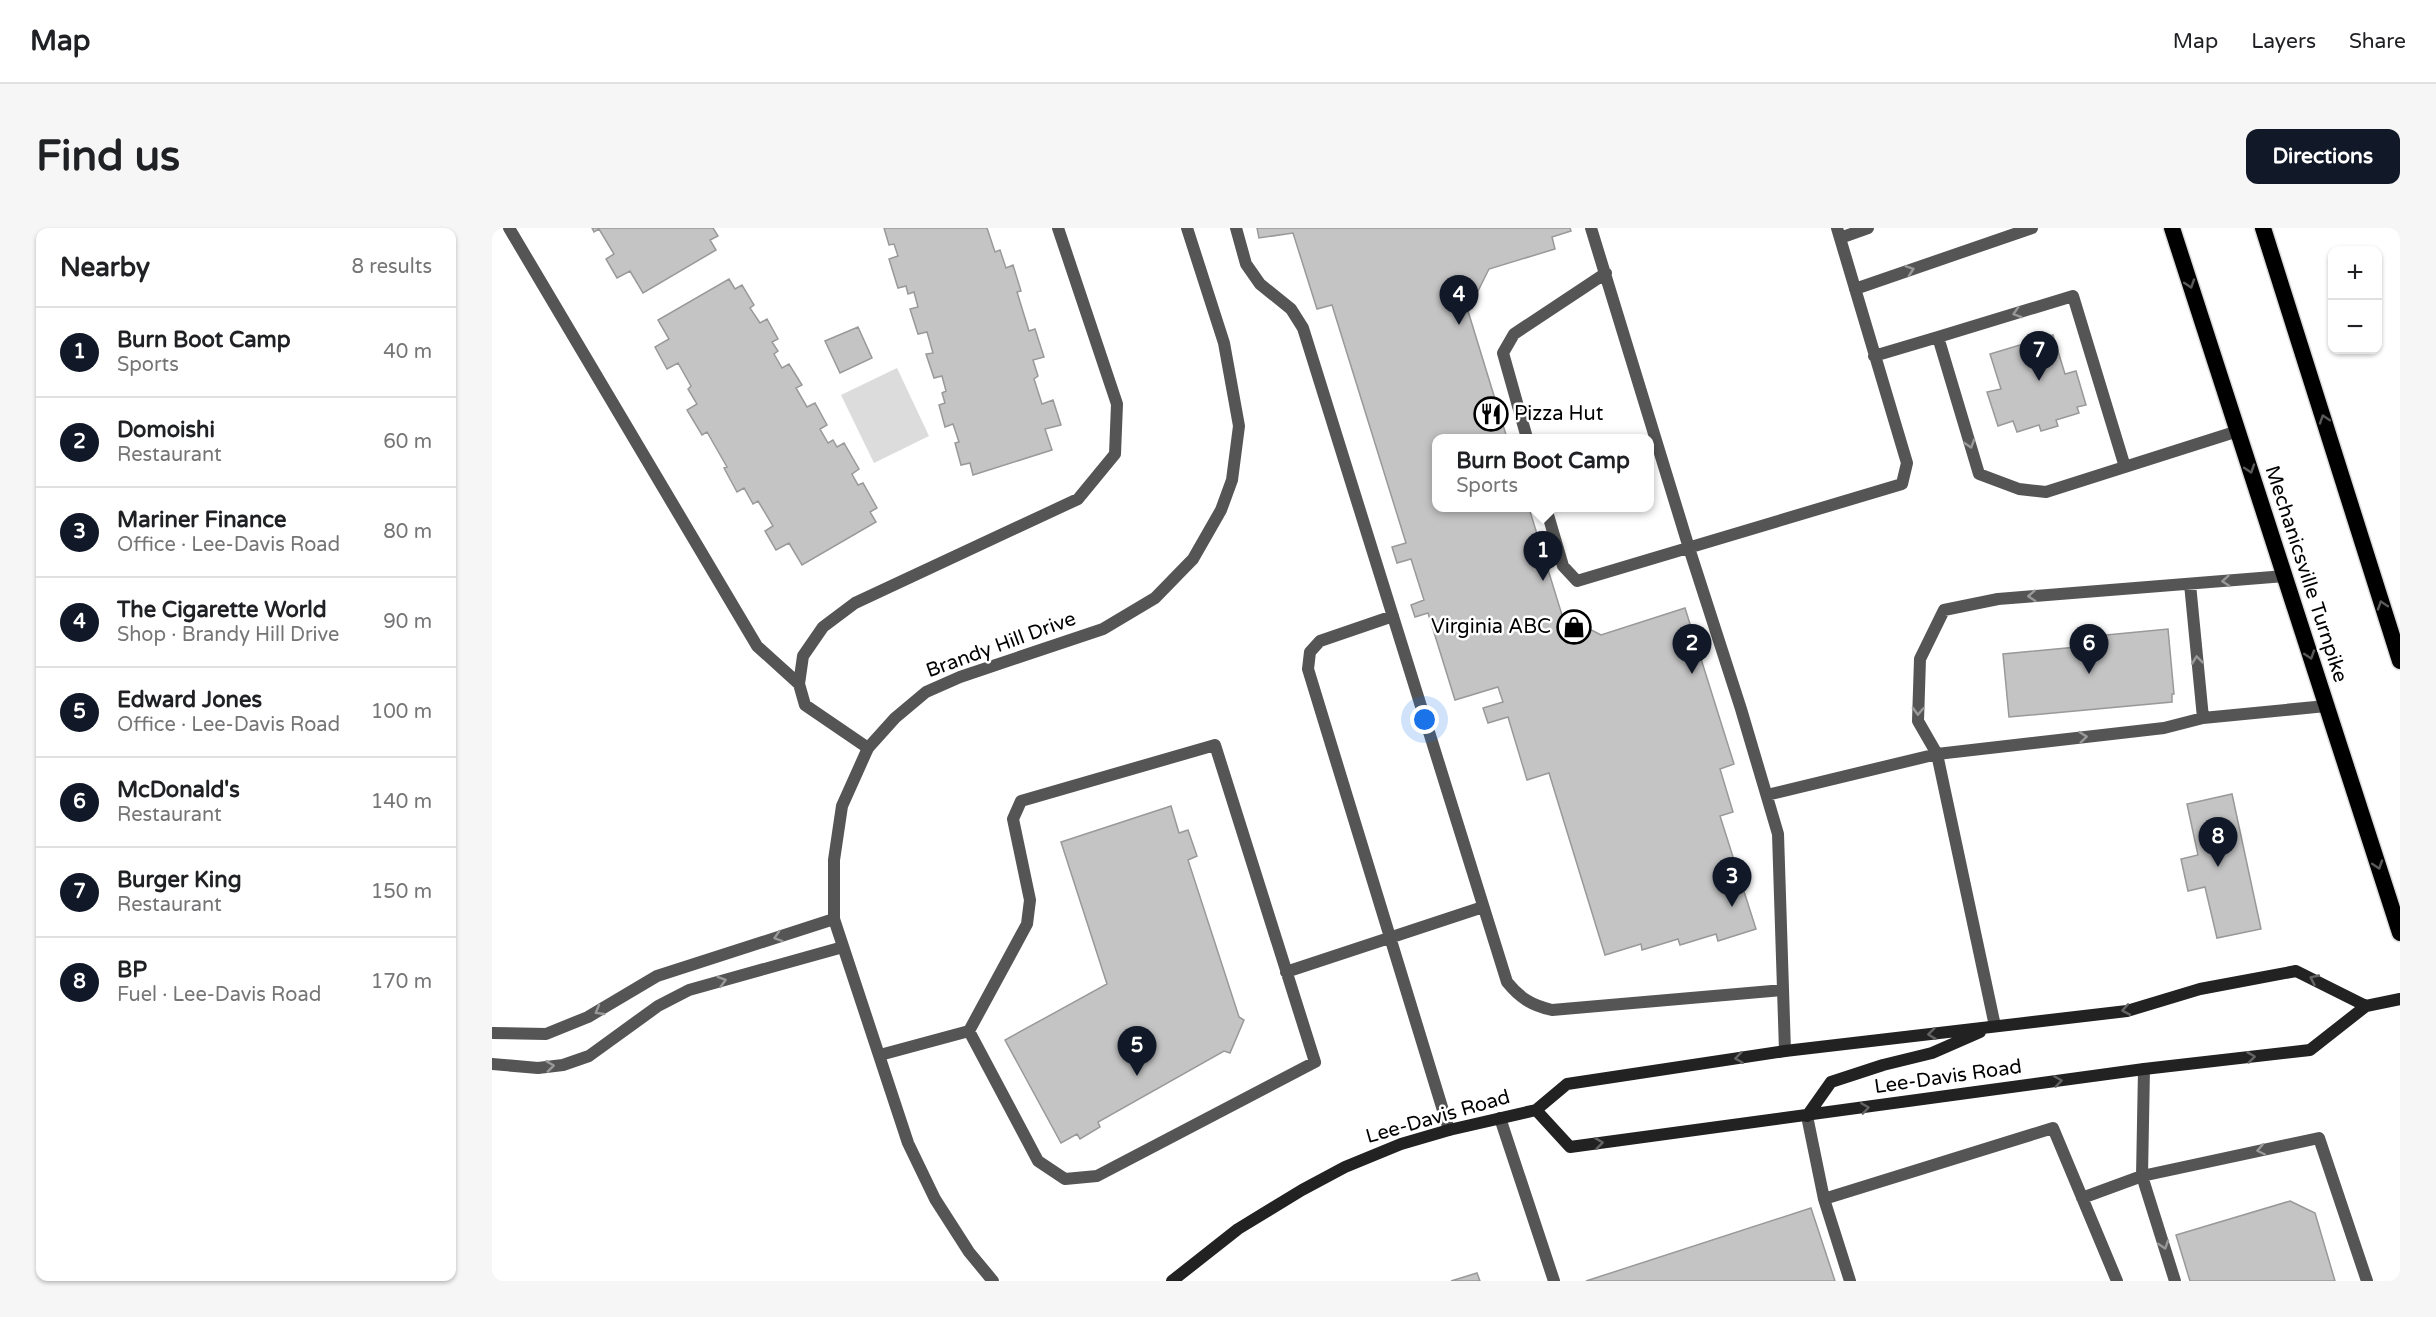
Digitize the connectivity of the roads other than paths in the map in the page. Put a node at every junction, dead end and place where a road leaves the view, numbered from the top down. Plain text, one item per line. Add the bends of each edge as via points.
1 (509, 228) edge
2 (1058, 228) edge
3 (1187, 228) edge
4 (1236, 228) edge
5 (1591, 228) edge
6 (1868, 228) edge
7 (2032, 228) edge
8 (2172, 228) edge
9 (2263, 228) edge
10 (1838, 233) edge
11 (1606, 273) junction
12 (1855, 289) junction
13 (1938, 336) junction
14 (1874, 356) junction
15 (2238, 431) junction
16 (1526, 434) edge
17 (2126, 467) junction
18 (1547, 512) edge
19 (1689, 548) junction
20 (2285, 576) junction
21 (2190, 584) junction
22 (1393, 616) junction
23 (2400, 661) edge
24 (799, 684) junction
25 (2326, 706) junction
26 (2203, 718) junction
27 (868, 748) junction
28 (1937, 754) junction
29 (1767, 795) junction
30 (1483, 907) junction
31 (834, 919) junction
32 (2400, 933) edge
33 (1389, 938) junction
34 (843, 947) junction
35 (1286, 972) junction
36 (1783, 990) junction
37 (2400, 999) edge
38 (2366, 1006) junction
39 (1995, 1026) junction
40 (969, 1031) junction
41 (492, 1033) edge
42 (1785, 1051) junction
43 (880, 1055) junction
44 (492, 1064) edge
45 (2144, 1069) junction
46 (1536, 1110) junction
47 (1807, 1116) junction
48 (1500, 1118) junction
49 (1449, 1130) junction
50 (2142, 1176) junction
51 (2082, 1198) junction
52 (1824, 1199) junction
53 (993, 1281) edge
54 (1172, 1281) edge
55 (1554, 1281) edge
56 (1850, 1281) edge
57 (2117, 1281) edge
58 (2175, 1281) edge
59 (2367, 1281) edge

1 - 24 street via 757,646
2 - 24 street via 1116,404 1115,454 1078,499 855,603 823,627 802,656
3 - 27 street, Brandy Hill Drive via 1224,343 1239,426 1232,480 1221,510 1193,559 1155,598 1103,628 960,676 926,692
4 - 22 street via 1246,264 1260,284 1291,309 1303,328
5 - 11 street
6 - 10 street
12 -> 7 street
8 -> 15 highway, Mechanicsville Turnpike
23 -> 9 highway
10 - 12 street
11 - 16 street via 1514,333 1503,353
11 - 19 street
12 - 14 street
13 - 14 street
13 -> 17 street via 1979,474 2019,489 2046,492
17 -> 13 street via 2073,296
14 - 19 street via 1907,463 1902,484
15 - 17 street
15 -> 20 highway, Mechanicsville Turnpike
18 - 19 street via 1563,566 1577,581
19 - 29 street
20 -> 21 street
20 -> 25 highway, Mechanicsville Turnpike
26 -> 21 street
21 -> 28 street via 1998,598 1944,610 1920,659 1918,721
22 - 30 street
22 - 33 street via 1320,641 1310,652 1308,669
24 - 27 street via 806,705
25 - 26 street
25 -> 32 highway, Mechanicsville Turnpike
28 -> 26 street via 2164,729
27 - 31 street, Brandy Hill Drive via 842,806 834,860
28 - 29 street
28 - 39 street
29 - 36 street via 1778,834
30 - 33 street
30 - 36 street via 1507,982 1519,997 1533,1005 1552,1010
31 - 34 street, Brandy Hill Drive
31 -> 41 street via 657,976 588,1017 546,1034
33 - 35 street
33 - 49 street
34 - 43 street, Brandy Hill Drive
44 -> 34 street via 538,1068 563,1065 589,1056 658,1006 689,990
35 - 40 street via 1315,1062 1097,1176 1065,1179 1038,1161
35 - 40 street via 1215,745 1021,801 1013,819 1030,900 1027,924
36 - 42 street
37 - 38 main road, Lee-Davis Road
38 -> 39 main road, Lee-Davis Road via 2296,971 2200,989 2127,1011
45 -> 38 main road, Lee-Davis Road via 2310,1050
39 -> 42 main road, Lee-Davis Road
39 - 47 main road via 1932,1053 1831,1082
40 - 43 street
42 -> 46 main road, Lee-Davis Road via 1567,1084
43 - 53 street, Brandy Hill Drive via 908,1143 935,1199
47 -> 45 main road, Lee-Davis Road
45 - 50 street
46 -> 47 main road, Lee-Davis Road via 1570,1146
46 - 48 main road, Lee-Davis Road
47 - 52 street
48 - 49 main road, Lee-Davis Road
48 - 55 street
49 - 54 main road, Lee-Davis Road via 1391,1148 1302,1190 1238,1229
50 - 51 street
50 -> 58 street
59 -> 50 street via 2319,1137
51 - 52 street via 2053,1128
51 - 57 street
52 - 56 street

